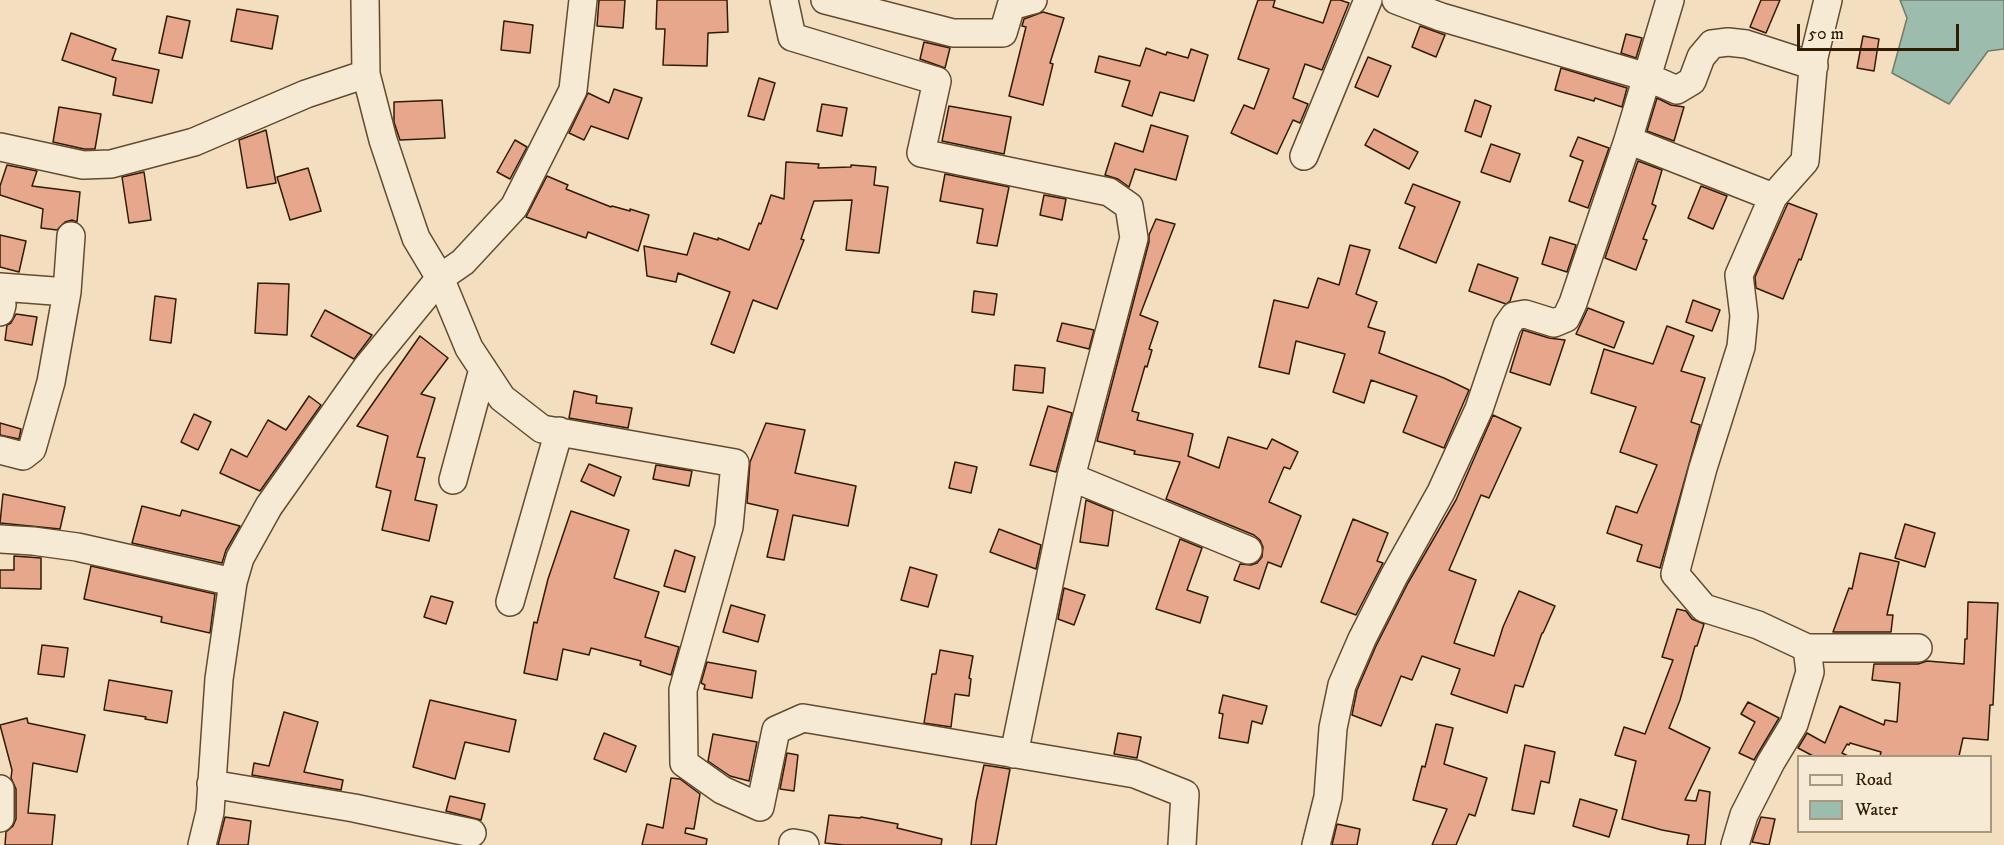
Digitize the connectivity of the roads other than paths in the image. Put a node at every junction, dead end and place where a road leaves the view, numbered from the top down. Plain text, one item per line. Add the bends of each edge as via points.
1 (365, 0) edge
2 (583, 0) edge
3 (784, 0) edge
4 (825, 0) edge
5 (1033, 0) edge
6 (1368, 0) edge
7 (1396, 0) edge
8 (1670, 0) edge
9 (1828, 0) edge
10 (1814, 66) junction
11 (366, 74) junction
12 (1647, 78) junction
13 (1628, 140) junction
14 (0, 148) edge
15 (1304, 156) dead end
16 (1773, 196) junction
17 (71, 236) dead end
18 (441, 278) junction
19 (0, 287) edge
20 (0, 292) edge
21 (67, 292) junction
22 (0, 312) edge
23 (483, 369) junction
24 (559, 431) junction
25 (0, 450) edge
26 (1071, 477) junction
27 (453, 480) dead end
28 (0, 539) edge
29 (1248, 550) dead end
30 (233, 582) junction
31 (510, 602) dead end
32 (1807, 648) junction
33 (1918, 648) dead end
34 (1014, 754) junction
35 (212, 784) junction
36 (472, 833) dead end
37 (202, 845) edge
38 (1182, 845) edge
39 (1316, 845) edge
40 (1735, 845) edge

1 - 11 street
2 - 18 street via 573,90 514,207 462,262
3 - 26 street via 792,38 937,81 921,153 1109,192 1129,206 1134,238
4 - 5 street via 953,33 1003,33 1011,6
6 - 15 street
7 - 12 street
8 - 12 street
9 - 10 street
10 - 12 street via 1728,42 1712,44 1701,57 1692,81 1677,90
10 - 16 street via 1805,161
11 - 14 street via 306,94 194,142 111,164 83,165
11 - 18 street via 416,238
12 - 13 street
13 - 16 street
13 - 39 street via 1566,318 1554,323 1525,314 1514,316 1507,326 1479,409 1441,492 1358,648 1342,685 1328,797
16 - 32 street via 1739,275 1744,316 1741,347 1675,574 1704,608 1758,625
17 - 21 street
18 - 23 street via 469,348
18 - 30 street via 367,368 269,506 240,558
19 - 21 street
20 - 22 street
21 - 25 street via 51,382 32,449 23,456
23 - 24 street via 502,398 542,429
23 - 27 street
24 - 31 street
24 - 34 street via 735,463 729,527 683,690 684,764 712,784 760,807 776,730 803,718
26 - 29 street
26 - 34 street
28 - 30 street via 77,547
30 - 35 street via 219,679
32 - 33 street
32 - 40 street via 1810,672 1794,724 1744,815
34 - 38 street via 1135,774 1185,794
35 - 36 street
35 - 37 street

